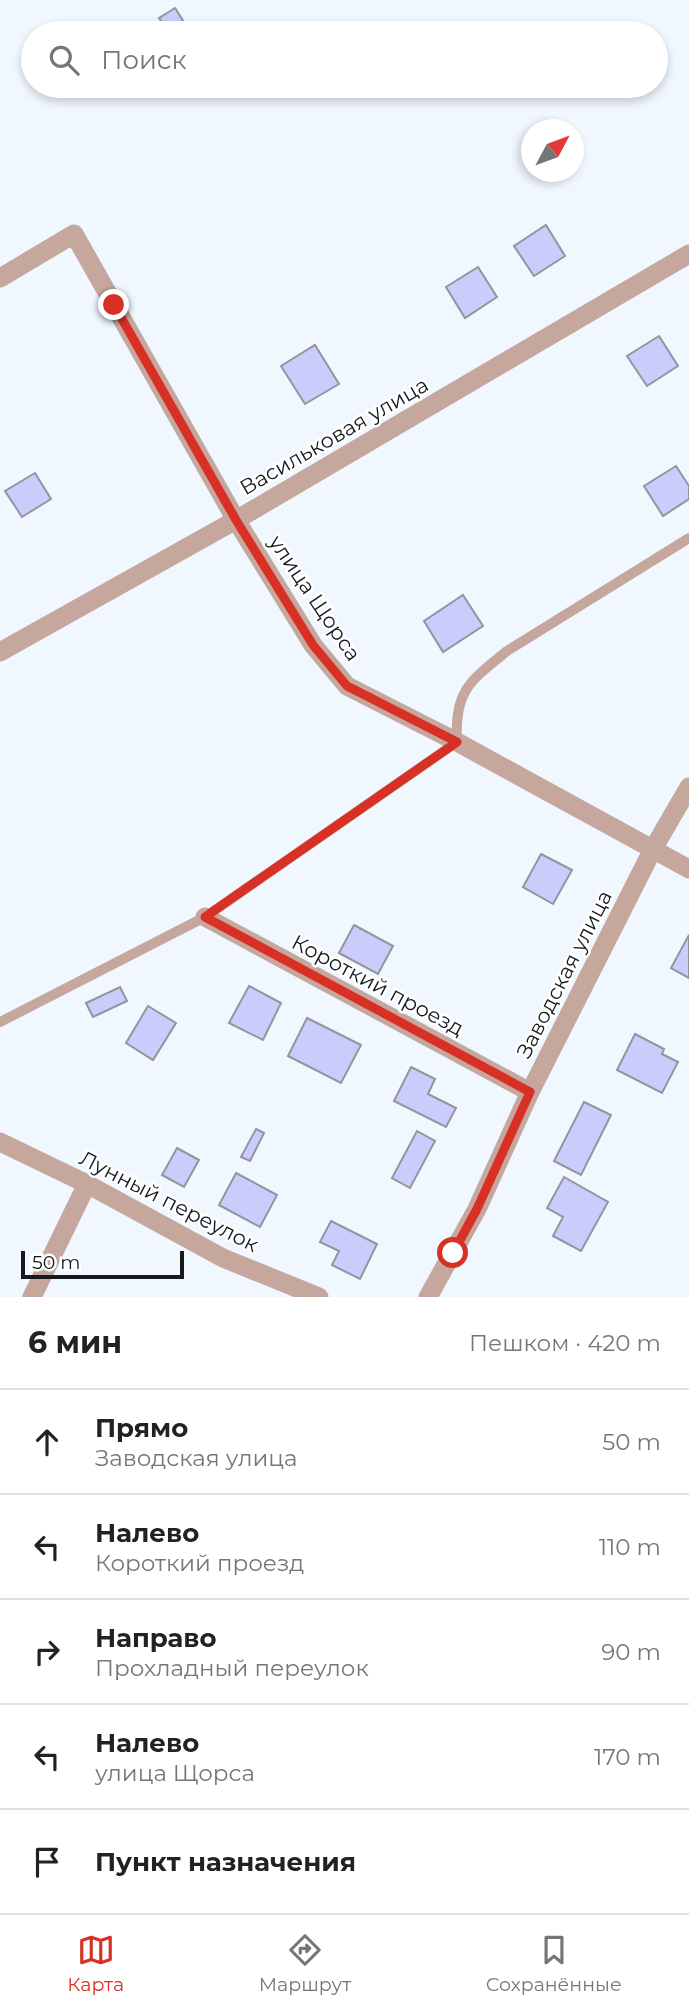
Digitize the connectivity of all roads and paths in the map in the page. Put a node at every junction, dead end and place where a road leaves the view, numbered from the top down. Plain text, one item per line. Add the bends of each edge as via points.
1 (689, 254) edge
2 (0, 278) edge
3 (236, 520) junction
4 (689, 538) edge
5 (0, 652) edge
6 (457, 742) junction
7 (689, 787) edge
8 (653, 849) junction
9 (689, 869) edge
10 (205, 917) junction
11 (0, 1023) edge
12 (530, 1092) junction
13 (0, 1142) edge
14 (87, 1184) junction
15 (32, 1297) edge
16 (319, 1297) edge
17 (428, 1297) edge

1 - 3 street, Васильковая улица
2 - 3 street, улица Щорса via 74,234
3 - 5 street, Васильковая улица
3 - 6 street, улица Щорса via 313,645 347,686
4 - 6 lane via 507,651 480,673 457,708
6 - 8 street, улица Щорса
6 - 10 lane
7 - 8 street, Заводская улица
8 - 9 street, улица Щорса
8 - 12 street, Заводская улица
10 - 11 lane
10 - 12 street, Короткий проезд
12 - 17 street, Заводская улица via 477,1209
13 - 14 street, Лунный переулок
14 - 15 street
14 - 16 street, Лунный переулок via 223,1258

